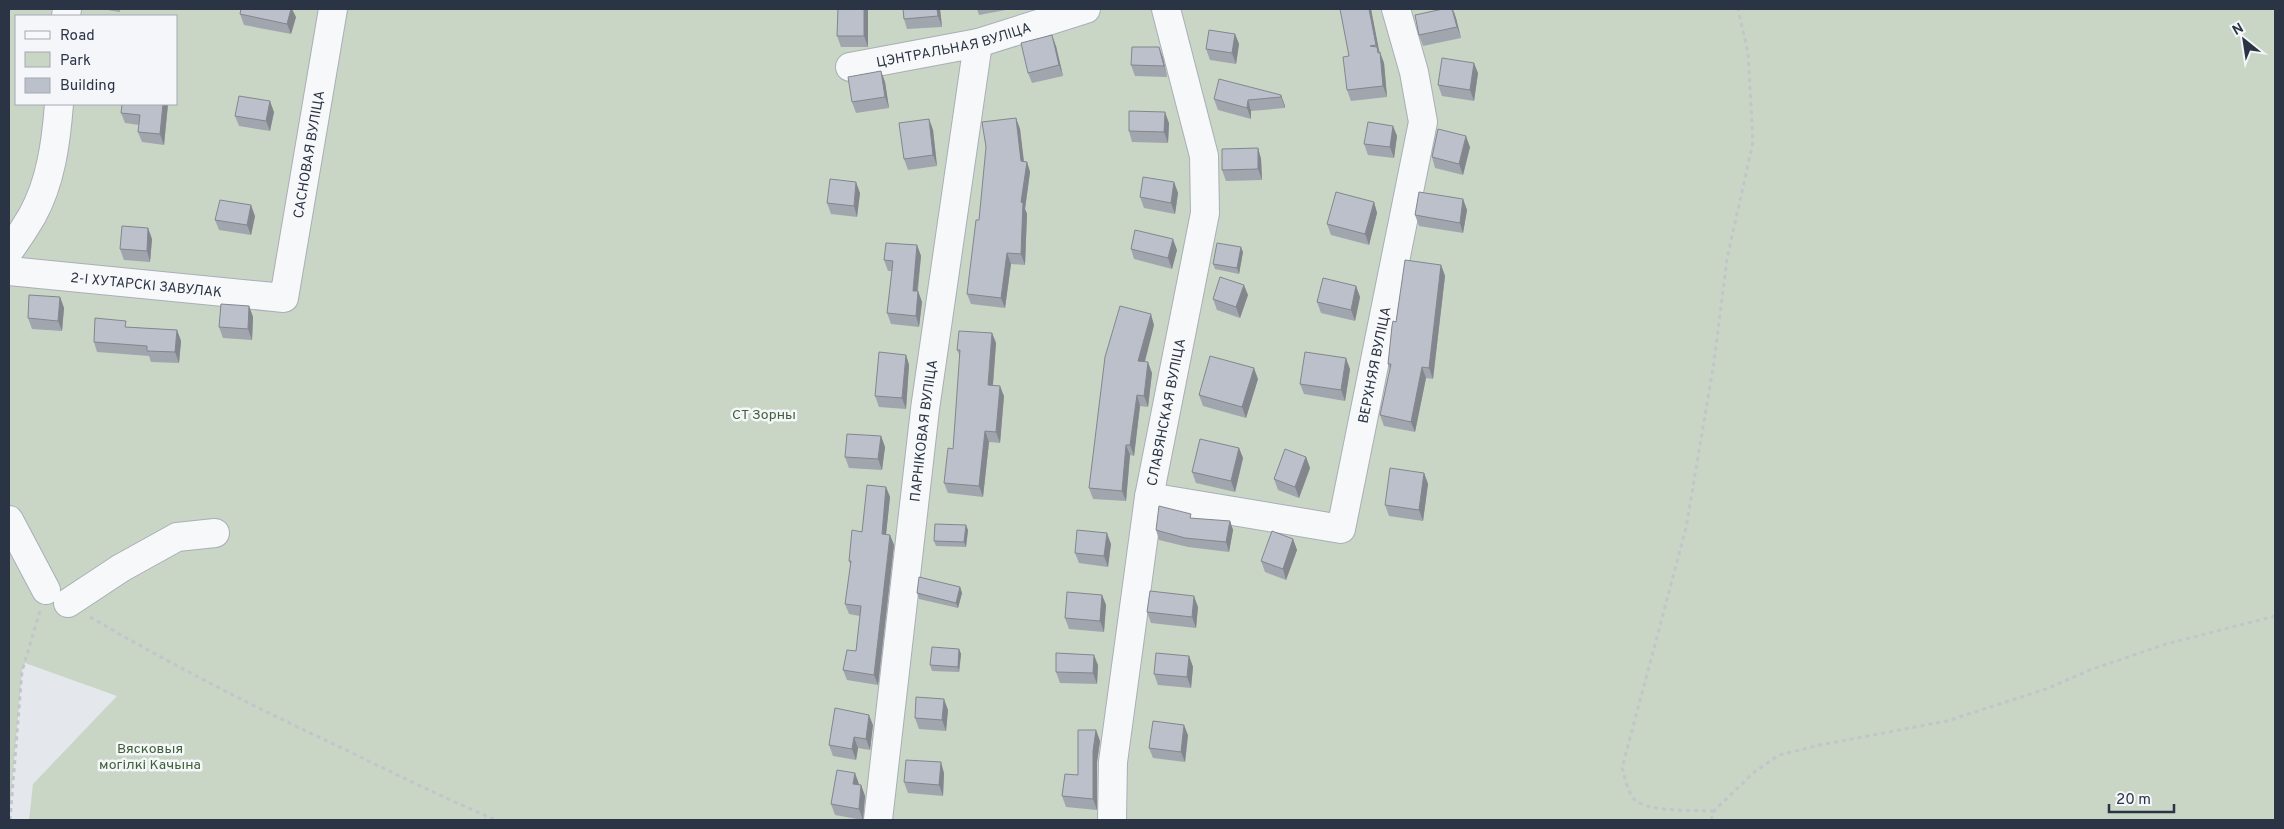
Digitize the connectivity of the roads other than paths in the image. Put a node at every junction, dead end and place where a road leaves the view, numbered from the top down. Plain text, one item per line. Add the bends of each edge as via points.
1 (332, 9) edge
2 (1086, 9) edge
3 (1166, 9) edge
4 (1396, 9) edge
5 (978, 42) junction
6 (850, 67) dead end
7 (59, 105) edge
8 (9, 252) edge
9 (9, 271) edge
10 (284, 298) joint
11 (1148, 497) junction
12 (9, 520) edge
13 (215, 533) dead end
14 (878, 820) edge
15 (1112, 820) edge

1 - 10 street, САСНОВАЯ ВУЛІЦА
2 - 5 street, ЦЭНТРАЛЬНАЯ ВУЛІЦА
3 - 11 street, СЛАВЯНСКАЯ ВУЛІЦА via 1204,156 1205,213
4 - 11 street, ВЕРХНЯЯ ВУЛІЦА via 1414,72 1423,122 1341,529
5 - 6 street, ЦЭНТРАЛЬНАЯ ВУЛІЦА
5 - 14 street, ПАРНІКОВАЯ ВУЛІЦА via 925,409
7 - 8 street via 50,170 33,215
9 - 10 street, 2-І ХУТАРСКІ ЗАВУЛАК
11 - 15 street, СЛАВЯНСКАЯ ВУЛІЦА via 1113,762
12 - 13 street via 57,597 121,568 177,537

